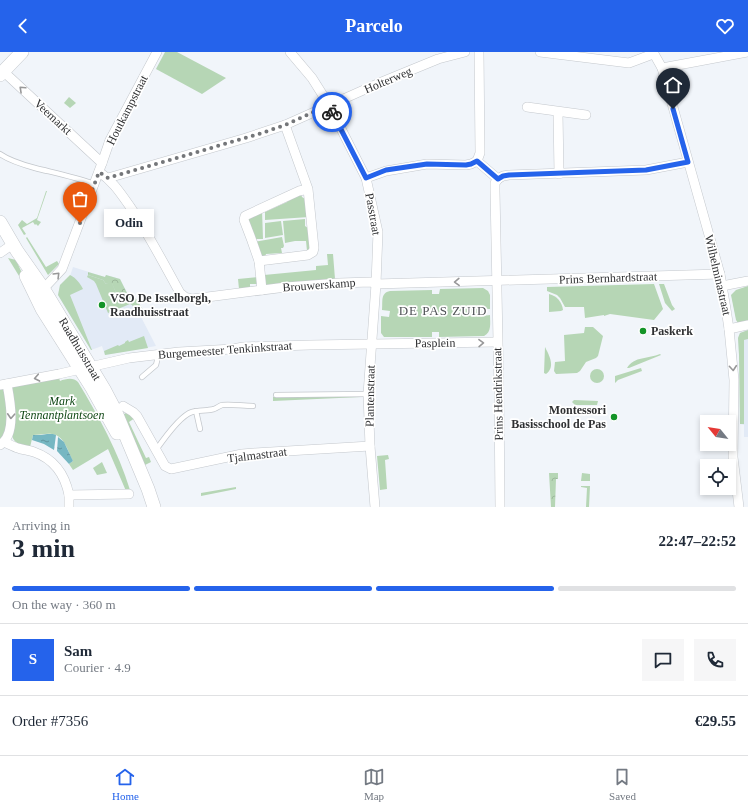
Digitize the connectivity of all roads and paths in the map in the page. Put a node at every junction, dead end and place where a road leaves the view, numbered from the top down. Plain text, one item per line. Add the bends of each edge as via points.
1 (22, 52) edge
2 (157, 52) edge
3 (290, 52) edge
4 (465, 52) edge
5 (479, 52) edge
6 (540, 52) edge
7 (748, 52) edge
8 (653, 53) edge
9 (437, 55) edge
10 (662, 68) junction
11 (5, 75) edge
12 (329, 105) junction
13 (528, 107) dead end
14 (558, 112) junction
15 (586, 115) dead end
16 (285, 125) junction
17 (0, 154) edge
18 (477, 161) junction
19 (688, 162) junction
20 (100, 167) junction
21 (559, 174) junction
22 (108, 178) junction
23 (366, 178) junction
24 (498, 179) junction
25 (94, 184) junction
26 (308, 189) junction
27 (0, 222) edge
28 (0, 229) edge
29 (8, 247) edge
30 (259, 261) junction
31 (720, 274) junction
32 (748, 280) edge
33 (496, 281) junction
34 (376, 284) junction
35 (722, 286) junction
36 (41, 289) junction
37 (262, 290) junction
38 (748, 325) edge
39 (729, 329) junction
40 (497, 342) junction
41 (372, 344) junction
42 (157, 354) junction
43 (82, 369) junction
44 (142, 376) dead end
45 (3, 384) edge
46 (368, 394) junction
47 (276, 395) dead end
48 (122, 406) dead end
49 (253, 406) dead end
50 (196, 411) junction
51 (200, 429) dead end
52 (2, 444) edge
53 (370, 446) junction
54 (156, 450) junction
55 (129, 494) dead end
56 (69, 496) junction
57 (69, 507) edge
58 (146, 507) edge
59 (154, 507) edge
60 (375, 507) edge
61 (500, 507) edge
62 (739, 507) edge

1 - 11 main road
2 - 20 street, Houtkampstraat via 110,140
3 - 12 street, Passtraat via 312,78
4 - 9 street, Holterweg
5 - 18 street via 480,153
6 - 8 street via 630,63
7 - 10 street
8 - 10 street, Wilhelminastraat
9 - 12 street, Holterweg
10 - 19 street, Wilhelminastraat
20 -> 11 street, Veemarkt
12 - 16 street, Holterweg
12 - 23 street, Passtraat
13 - 14 street
14 - 15 street
14 - 21 street
16 - 22 street, Holterweg
16 - 26 street
17 - 25 lane via 20,163
18 - 23 street via 466,165 427,164 386,170
18 - 24 street
19 - 21 street via 646,170
19 - 31 street, Wilhelminastraat
20 - 22 street, Brouwerskamp
20 - 25 street, Houtkampstraat
21 - 24 street via 509,175
22 - 37 street, Brouwerskamp via 140,222 180,293 185,297
23 - 34 street, Passtraat via 378,232
24 - 33 street, Prins Hendrikstraat via 494,191
36 -> 25 street, Houtkampstraat via 62,269
26 - 30 street via 245,216 244,220
26 - 30 street via 313,252 308,255
27 - 29 main road, Raadhuisstraat
28 - 29 main road, Raadhuisstraat
29 - 36 main road, Raadhuisstraat
30 - 37 street
31 - 33 street, Prins Bernhardstraat
31 - 35 street, Wilhelminastraat
32 - 35 street
33 -> 34 street
33 - 40 street, Prins Hendrikstraat
34 - 37 street, Brouwerskamp via 339,283
34 - 41 street, Plantenstraat
35 - 39 street, Wilhelminastraat
36 - 43 main road, Raadhuisstraat via 42,309
38 - 39 street
39 -> 62 street, Wilhelminastraat via 734,380 733,457
41 -> 40 street, Pasplein
40 - 61 street, Prins Hendrikstraat
41 - 42 street, Burgemeester Tenkinkstraat via 242,347
41 - 46 street, Plantenstraat
42 - 43 street, Burgemeester Tenkinkstraat
42 - 44 lane via 156,364
43 -> 45 street, Burgemeester Tenkinkstraat
43 - 58 main road, Raadhuisstraat via 115,429
43 - 59 main road, Raadhuisstraat via 104,389 115,410
45 -> 52 street via 11,415 9,431
46 - 47 lane
46 - 53 street, Plantenstraat
48 - 54 street, Tjalmastraat via 137,416
49 - 50 lane via 235,404
50 - 51 lane
50 - 54 lane via 183,418
52 - 56 street via 37,453 49,460 62,474
53 - 54 street, Tjalmastraat via 242,454 171,469 165,466
53 - 60 street, Plantenstraat
55 - 56 street
56 - 57 street

